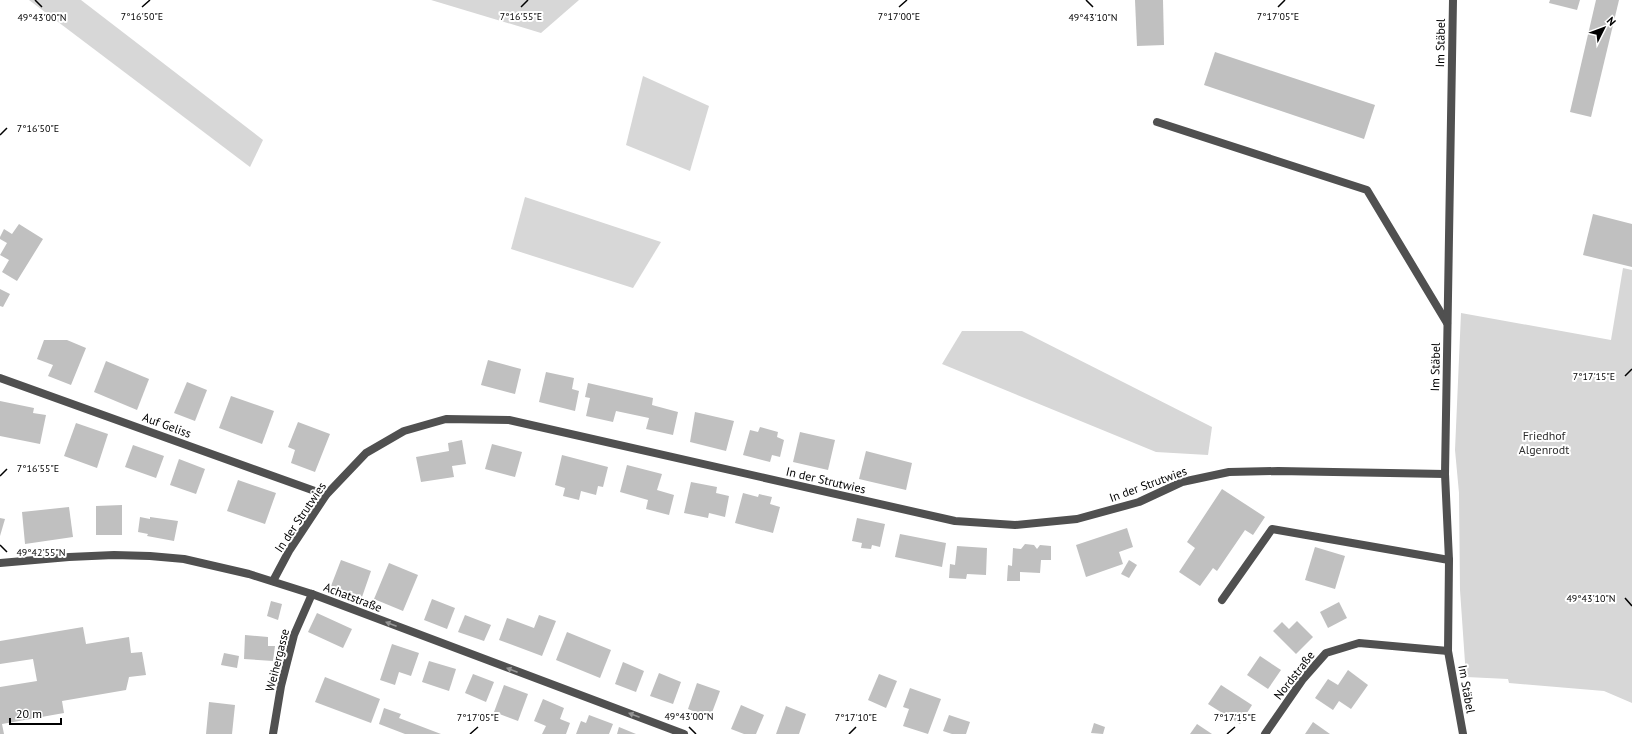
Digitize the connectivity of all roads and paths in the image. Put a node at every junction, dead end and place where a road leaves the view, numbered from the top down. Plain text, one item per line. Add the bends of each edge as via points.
1 (1453, 0) edge
2 (1157, 122) dead end
3 (1447, 323) junction
4 (0, 378) edge
5 (1445, 474) junction
6 (326, 495) junction
7 (1449, 560) junction
8 (0, 563) edge
9 (273, 581) junction
10 (312, 594) junction
11 (1222, 600) dead end
12 (1448, 651) junction
13 (272, 734) edge
14 (684, 734) edge
15 (1265, 734) edge
16 (1463, 734) edge

1 - 3 street, Im Stäbel
2 - 3 street via 1367,190
3 - 5 street, Im Stäbel
4 - 6 street, Auf Geliss
5 - 6 street, In der Strutwies via 1229,472 1182,482 1139,502 1077,519 1015,525 955,521 509,420 446,419 404,431 366,453
5 - 7 street, Im Stäbel
6 - 9 street, In der Strutwies via 289,551
7 - 11 street via 1272,529
7 - 12 street, Im Stäbel
8 - 9 street, Achatstraße via 69,556 150,556 184,559
9 - 10 street, Achatstraße
10 - 13 street, Weihergasse via 294,635
14 -> 10 street, Achatstraße
12 - 15 street, Nordstraße via 1359,643 1326,653 1302,679
12 - 16 street, Im Stäbel

